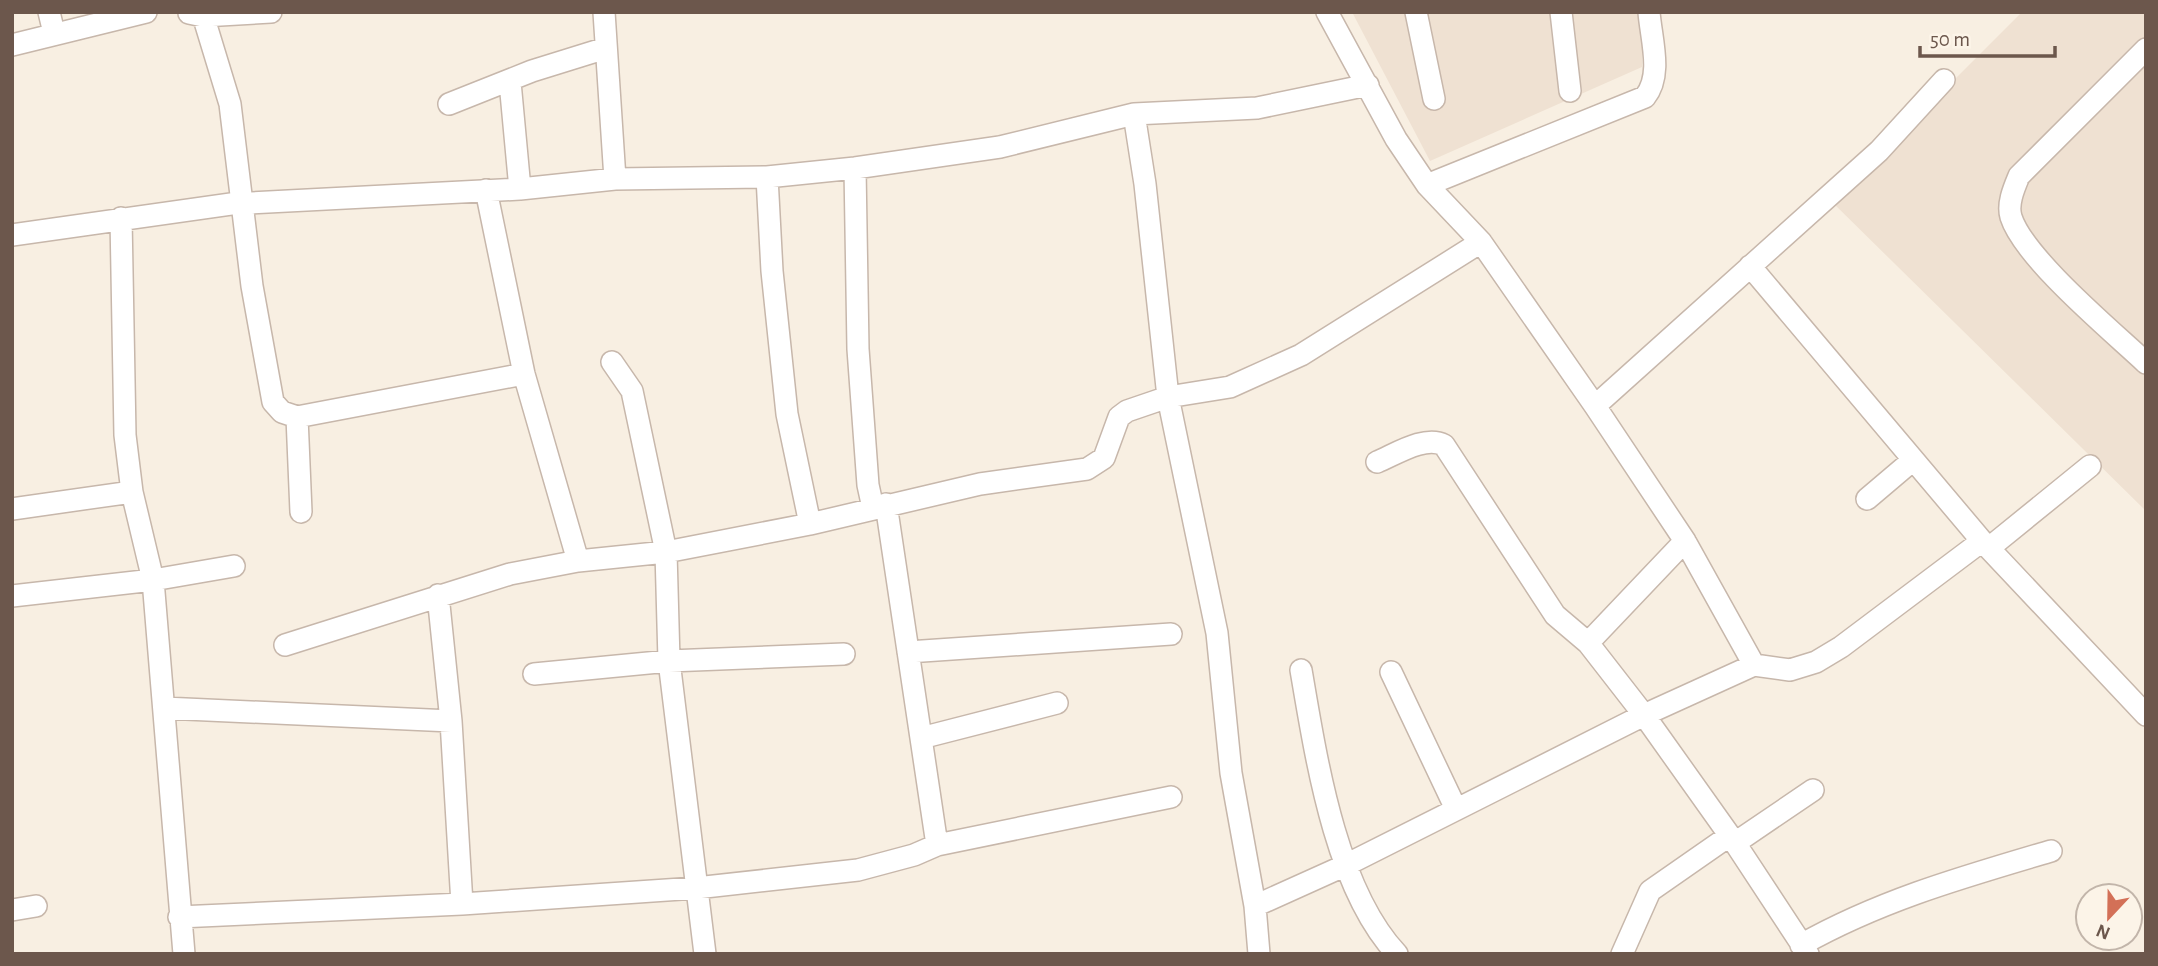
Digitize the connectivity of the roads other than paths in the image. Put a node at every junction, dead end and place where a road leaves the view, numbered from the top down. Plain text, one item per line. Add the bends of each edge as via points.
1 (146, 12) edge
2 (271, 12) edge
3 (604, 12) edge
4 (1327, 12) edge
5 (1416, 12) edge
6 (1561, 12) edge
7 (1648, 12) edge
8 (198, 14) edge
9 (52, 22) edge
10 (12, 46) edge
11 (606, 48) junction
12 (2146, 49) edge
13 (1944, 80) dead end
14 (510, 82) junction
15 (1368, 85) junction
16 (1570, 91) dead end
17 (1434, 99) dead end
18 (449, 104) dead end
19 (1134, 114) junction
20 (855, 168) junction
21 (767, 177) junction
22 (615, 179) junction
23 (1427, 185) junction
24 (520, 189) junction
25 (486, 190) junction
26 (242, 204) junction
27 (121, 218) junction
28 (12, 235) edge
29 (1481, 242) junction
30 (1750, 266) junction
31 (612, 362) dead end
32 (2146, 363) edge
33 (524, 374) junction
34 (1168, 397) junction
35 (1595, 406) junction
36 (297, 417) junction
37 (1913, 460) junction
38 (1377, 461) dead end
39 (2090, 466) dead end
40 (132, 492) junction
41 (1867, 499) dead end
42 (879, 506) junction
43 (12, 509) edge
44 (301, 512) dead end
45 (810, 524) junction
46 (1685, 541) junction
47 (1986, 544) junction
48 (666, 552) junction
49 (578, 561) junction
50 (234, 566) dead end
51 (153, 580) junction
52 (438, 595) junction
53 (12, 596) edge
54 (1171, 634) dead end
55 (1588, 643) junction
56 (285, 645) dead end
57 (908, 652) junction
58 (844, 654) dead end
59 (668, 661) junction
60 (1754, 665) junction
61 (1301, 670) dead end
62 (1391, 671) dead end
63 (534, 674) dead end
64 (1057, 703) dead end
65 (164, 708) junction
66 (1644, 715) junction
67 (2146, 715) edge
68 (451, 721) junction
69 (921, 738) junction
70 (1813, 790) dead end
71 (1171, 797) dead end
72 (1456, 809) junction
73 (1732, 839) junction
74 (937, 845) junction
75 (2051, 850) dead end
76 (1346, 865) junction
77 (696, 888) junction
78 (462, 904) junction
79 (36, 906) dead end
80 (1255, 906) junction
81 (12, 910) edge
82 (179, 917) junction
83 (1804, 949) edge
84 (184, 954) edge
85 (705, 954) edge
86 (1259, 954) edge
87 (1397, 954) edge
88 (1622, 954) edge

1 - 9 street
2 - 8 street
3 - 11 street
4 - 15 street
5 - 17 street
6 - 16 street
7 - 23 street via 1655,71 1646,97
8 - 26 street via 230,104
9 - 10 street
11 - 14 street
11 - 22 street
12 - 32 street via 2019,176 2010,215 2037,258
13 - 30 street via 1879,151
14 - 18 street
14 - 24 street
15 - 19 street via 1257,108
15 - 23 street
19 - 20 street via 1000,147
19 - 34 street
20 - 21 street
20 - 42 street via 858,349 868,485
21 - 22 street
21 - 45 street via 786,402
22 - 24 street
23 - 29 street
24 - 25 street
25 - 26 street
25 - 33 street
26 - 27 street
26 - 36 street via 273,402 282,412
27 - 28 street
27 - 40 street via 125,435
29 - 34 street via 1301,355 1230,387
29 - 35 street
30 - 35 street
30 - 37 street
31 - 48 street via 632,391
33 - 36 street
33 - 49 street
34 - 42 street via 1119,417 1104,458 1087,469 980,484
34 - 80 street via 1217,633 1231,773
35 - 46 street
36 - 44 street
37 - 41 street
37 - 47 street
38 - 55 street via 1424,443 1444,445 1555,615
39 - 47 street
40 - 43 street
40 - 51 street
42 - 45 street
42 - 57 street
45 - 48 street
46 - 55 street
46 - 60 street
47 - 60 street via 1827,657 1790,670
47 - 67 street
48 - 49 street
48 - 59 street
49 - 52 street
50 - 51 street
51 - 53 street
51 - 65 street
52 - 56 street
52 - 68 street
54 - 57 street
55 - 66 street
57 - 69 street
58 - 59 street
59 - 63 street
59 - 77 street
60 - 66 street
61 - 76 street via 1321,783
62 - 72 street
64 - 69 street
65 - 68 street
65 - 82 street
66 - 72 street
66 - 73 street
68 - 78 street
69 - 74 street
70 - 73 street
71 - 74 street
72 - 76 street
73 - 83 street
73 - 88 street via 1650,891
74 - 77 street via 858,870
75 - 83 street via 1850,917
76 - 80 street
76 - 87 street via 1380,936
77 - 78 street
77 - 85 street
78 - 82 street
79 - 81 street
80 - 86 street
82 - 84 street

